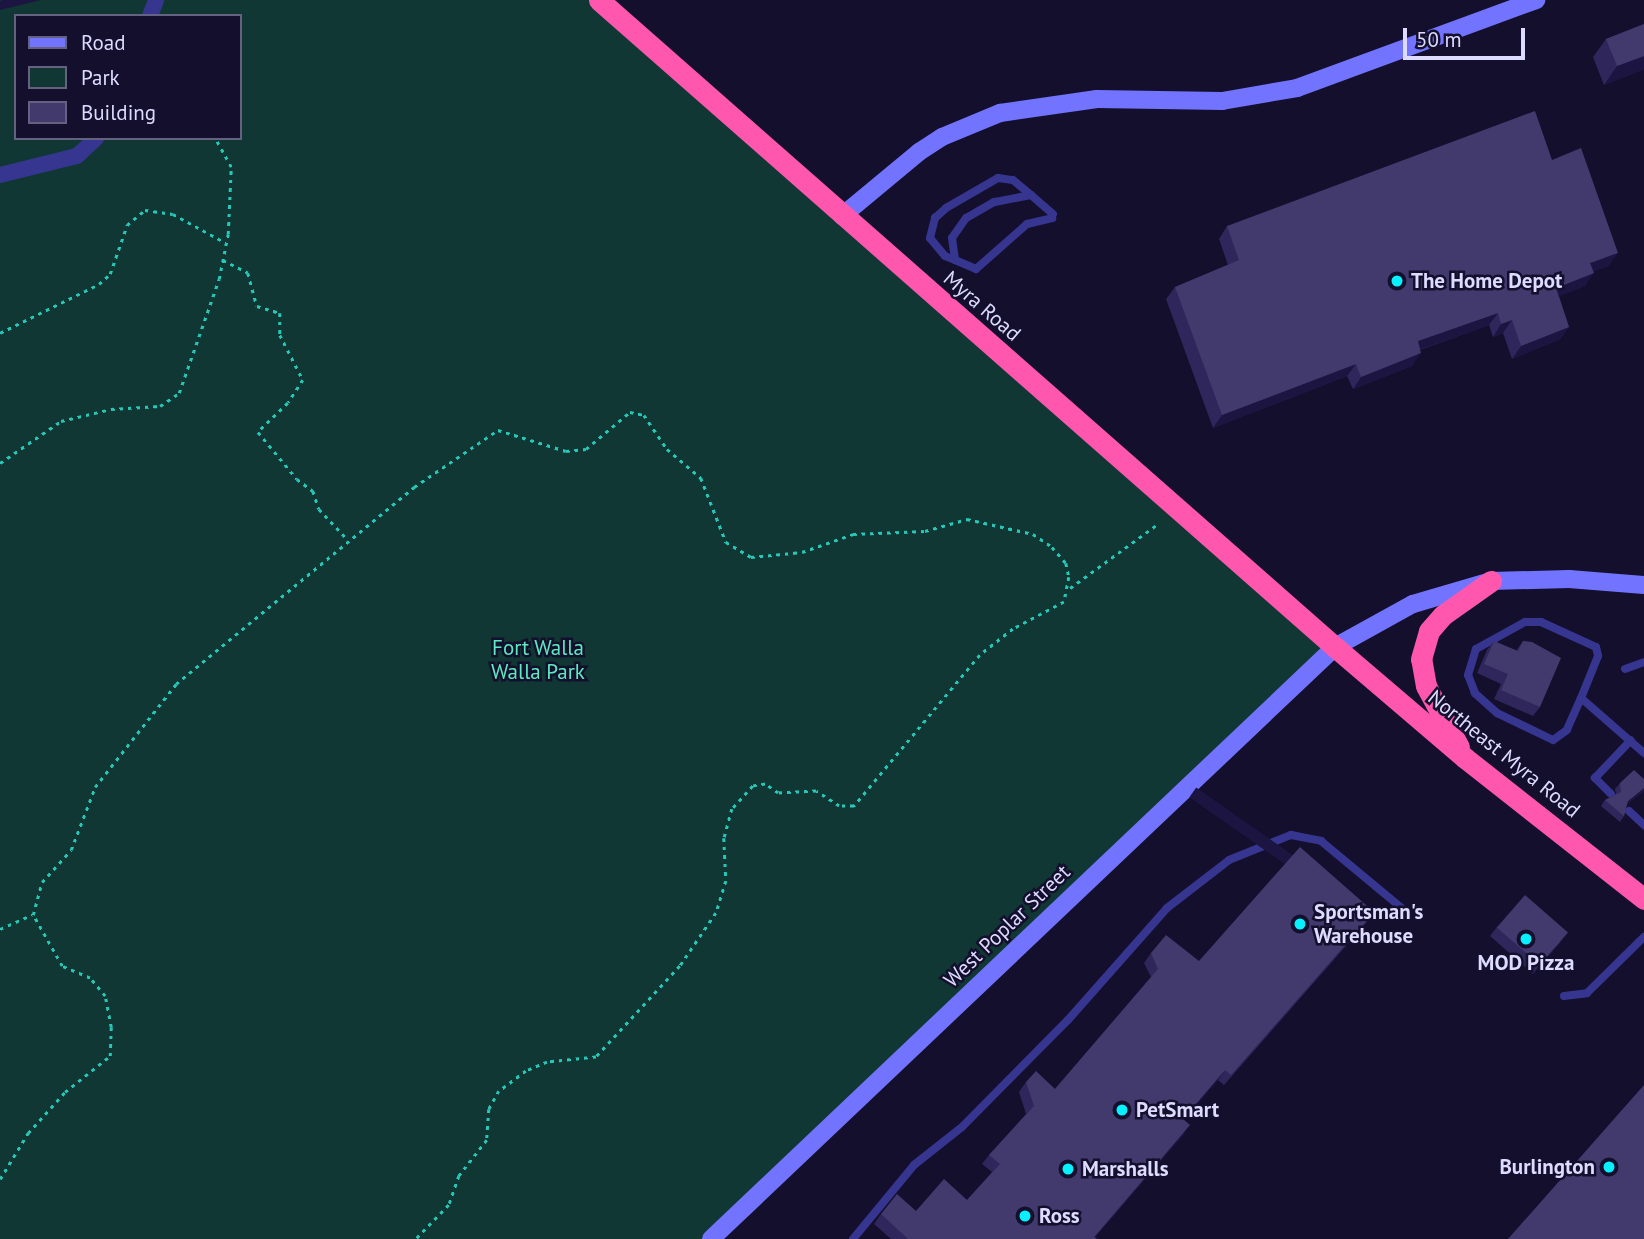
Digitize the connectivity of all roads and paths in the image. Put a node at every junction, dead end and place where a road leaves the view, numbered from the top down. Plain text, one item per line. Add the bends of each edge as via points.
1 (599, 0) edge
2 (1536, 0) edge
3 (94, 140) edge
4 (216, 140) edge
5 (0, 175) edge
6 (1031, 195) junction
7 (842, 216) junction
8 (226, 243) junction
9 (223, 260) junction
10 (955, 260) junction
11 (0, 332) edge
12 (0, 463) edge
13 (1159, 523) dead end
14 (348, 540) junction
15 (1491, 581) junction
16 (1644, 585) edge
17 (1070, 588) junction
18 (1335, 646) junction
19 (1644, 662) edge
20 (1625, 669) dead end
21 (1581, 698) junction
22 (1631, 740) junction
23 (1644, 753) edge
24 (1465, 758) junction
25 (1611, 794) edge
26 (1629, 811) edge
27 (1644, 825) edge
28 (1644, 899) edge
29 (1404, 910) dead end
30 (33, 915) junction
31 (0, 929) edge
32 (1644, 937) edge
33 (1564, 996) dead end
34 (0, 1179) edge
35 (416, 1239) edge
36 (711, 1239) edge
37 (853, 1239) edge

1 - 7 highway, Myra Road via 736,117
2 - 7 main road via 1297,88 1222,101 1097,99 1000,113 919,152
3 - 5 street via 76,156
4 - 8 path via 231,167
6 - 10 lane via 994,202 966,218 952,238
6 - 10 lane via 1052,216 1027,224 976,269
6 - 10 lane via 1013,180 998,178 946,208 935,218 930,238
7 - 18 highway, Myra Road
8 - 9 path
8 - 11 path via 173,214 145,210 127,225 110,274 99,284
9 - 12 path via 192,345 187,382 179,393 160,406 61,421
9 - 14 path via 248,273 257,306 280,313 280,335 303,380 288,403 258,432 297,480 313,491 319,509
13 - 17 path
14 - 17 path via 414,487 498,430 566,451 586,449 630,412 644,415 667,449 701,478 726,542 751,557 802,552 853,534 925,531 980,520 1033,534 1052,547 1066,563
14 - 30 path via 176,684 95,787 71,849 42,882
15 - 16 main road, West Poplar Street via 1569,579
15 - 18 main road, West Poplar Street via 1413,604
15 - 24 highway via 1443,615 1429,631 1421,659 1426,686
17 - 35 path via 1064,602 1013,629 959,675 854,806 839,806 816,791 778,793 765,784 753,786 732,809 724,838 726,881 716,913 680,966 596,1057 547,1062 499,1091 489,1109 487,1140 459,1176 449,1205
18 - 24 highway, Northeast Myra Road
18 - 36 main road, West Poplar Street
19 - 20 lane
21 - 21 lane via 1598,656 1596,647 1541,622 1524,622 1476,649 1468,676 1475,694 1497,713 1553,740 1567,730
21 - 22 lane
22 - 23 lane
22 - 25 lane via 1595,778
24 - 28 highway, Northeast Myra Road
26 - 27 lane
29 - 37 lane via 1321,841 1291,835 1229,860 1167,908 1068,1020 962,1127 914,1165
30 - 31 path
30 - 34 path via 62,966 90,978 105,996 110,1056 55,1102
32 - 33 lane via 1587,993

